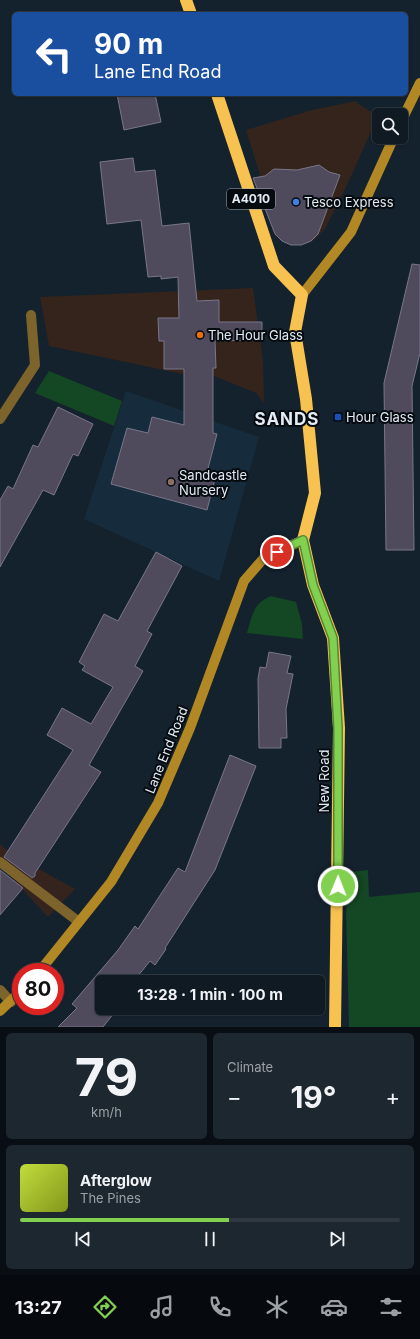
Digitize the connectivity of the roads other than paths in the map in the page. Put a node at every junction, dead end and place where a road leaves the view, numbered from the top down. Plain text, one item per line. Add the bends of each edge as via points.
1 (186, 0) edge
2 (190, 12) edge
3 (420, 83) edge
4 (218, 96) edge
5 (408, 108) edge
6 (391, 144) edge
7 (302, 295) junction
8 (31, 315) dead end
9 (0, 419) edge
10 (303, 540) junction
11 (0, 862) edge
12 (79, 922) junction
13 (46, 963) edge
14 (0, 990) edge
15 (11, 1002) joint
16 (0, 1011) edge
17 (335, 1027) edge

1 - 2 highway
3 - 5 street
4 - 7 highway, A4010 via 274,266
6 - 7 street via 351,232
7 - 10 highway via 295,332 306,399 314,493
8 - 9 street via 35,365
10 - 12 street, Lane End Road via 264,558 244,581 190,728 158,802 111,882
10 - 17 highway, New Road via 313,585 333,638 338,728
11 - 12 street
12 - 13 street, Lane End Road
14 - 15 street
15 - 16 street

